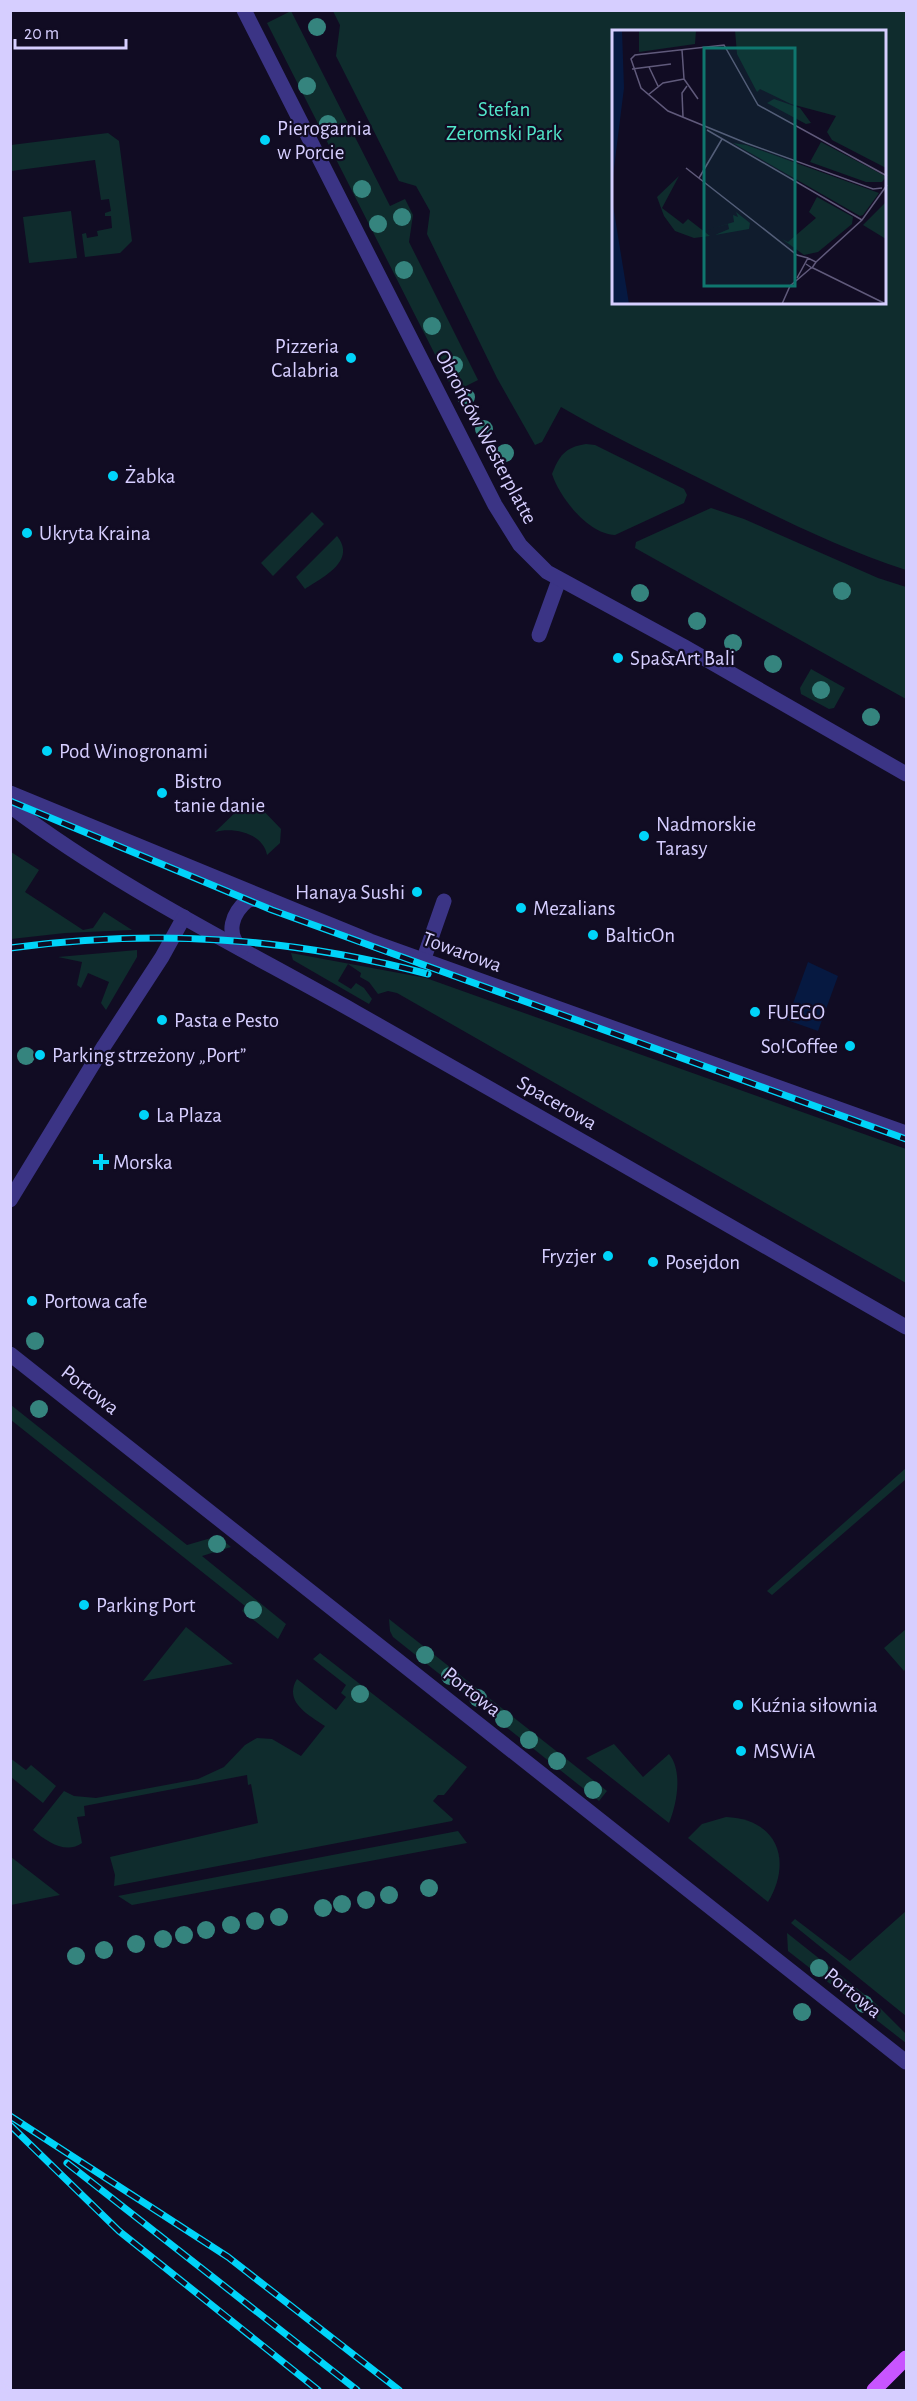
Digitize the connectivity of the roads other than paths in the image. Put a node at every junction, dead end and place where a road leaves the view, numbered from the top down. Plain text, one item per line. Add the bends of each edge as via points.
1 (244, 10) edge
2 (559, 580) junction
3 (539, 635) dead end
4 (906, 774) edge
5 (10, 793) edge
6 (10, 806) edge
7 (267, 898) junction
8 (444, 901) dead end
9 (184, 917) junction
10 (241, 949) junction
11 (423, 961) junction
12 (906, 1132) edge
13 (10, 1200) edge
14 (906, 1328) edge
15 (10, 1354) edge
16 (906, 2062) edge
17 (906, 2358) edge
18 (873, 2391) edge

1 - 2 street, Obrońców Westerplatte via 495,505 520,545
2 - 3 street
2 - 4 street, Obrońców Westerplatte
5 - 7 street, Towarowa
6 - 9 street via 117,879
7 - 10 street via 248,900 234,915 232,932
7 - 11 street, Towarowa
8 - 11 street
9 - 10 street, Spacerowa
9 - 13 street
10 - 14 street, Spacerowa
11 - 12 street, Towarowa
15 - 16 street, Portowa
17 - 18 main road

